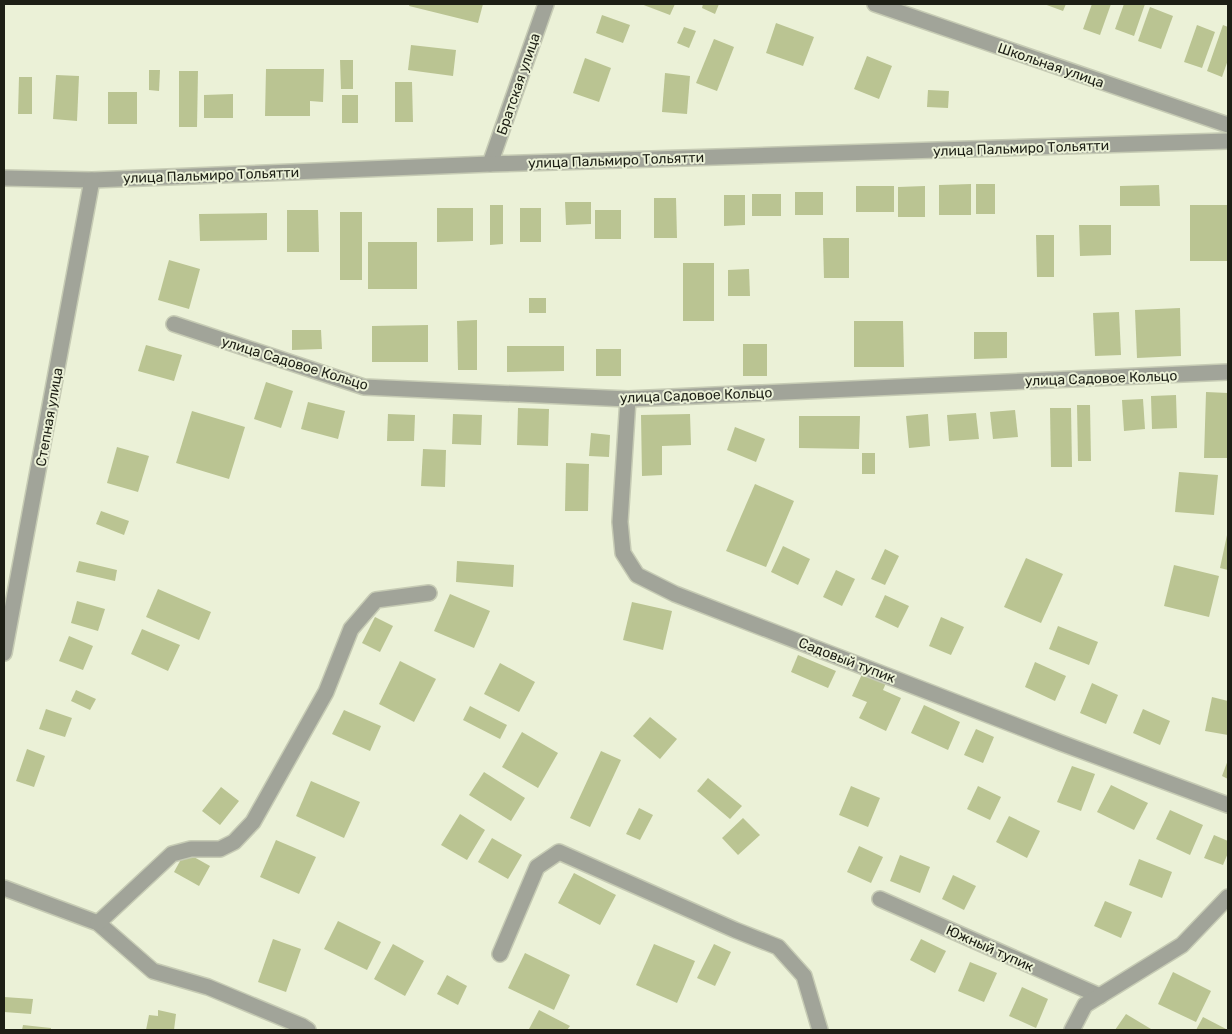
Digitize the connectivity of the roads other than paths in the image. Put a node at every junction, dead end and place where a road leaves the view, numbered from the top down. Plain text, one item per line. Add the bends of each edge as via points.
1 (546, 4) edge
2 (875, 4) edge
3 (1228, 125) edge
4 (1228, 141) edge
5 (490, 164) junction
6 (4, 178) edge
7 (92, 180) junction
8 (174, 324) dead end
9 (1228, 372) edge
10 (628, 398) junction
11 (429, 593) dead end
12 (4, 653) edge
13 (1228, 805) edge
14 (4, 888) edge
15 (1228, 897) edge
16 (880, 899) dead end
17 (98, 923) junction
18 (500, 954) dead end
19 (1100, 996) junction
20 (308, 1030) edge
21 (820, 1030) edge
22 (1072, 1030) edge

1 - 5 street, Братская улица
2 - 3 street, Школьная улица
4 - 5 street, улица Пальмиро Тольятти
5 - 7 street, улица Пальмиро Тольятти
6 - 7 street, улица Пальмиро Тольятти
7 - 12 street, Степная улица
8 - 10 street, улица Садовое Кольцо via 364,386
9 - 10 street, улица Садовое Кольцо
10 - 13 street, Садовый тупик via 620,522 623,553 637,575 675,594
11 - 17 street via 376,600 351,629 326,692 253,822 234,842 220,849 191,849 172,854
14 - 17 street
15 - 19 street via 1182,945
16 - 19 street, Южный тупик
17 - 20 street via 153,971 208,988
18 - 21 street via 537,867 559,852 778,947 804,976
19 - 22 street via 1086,1005

